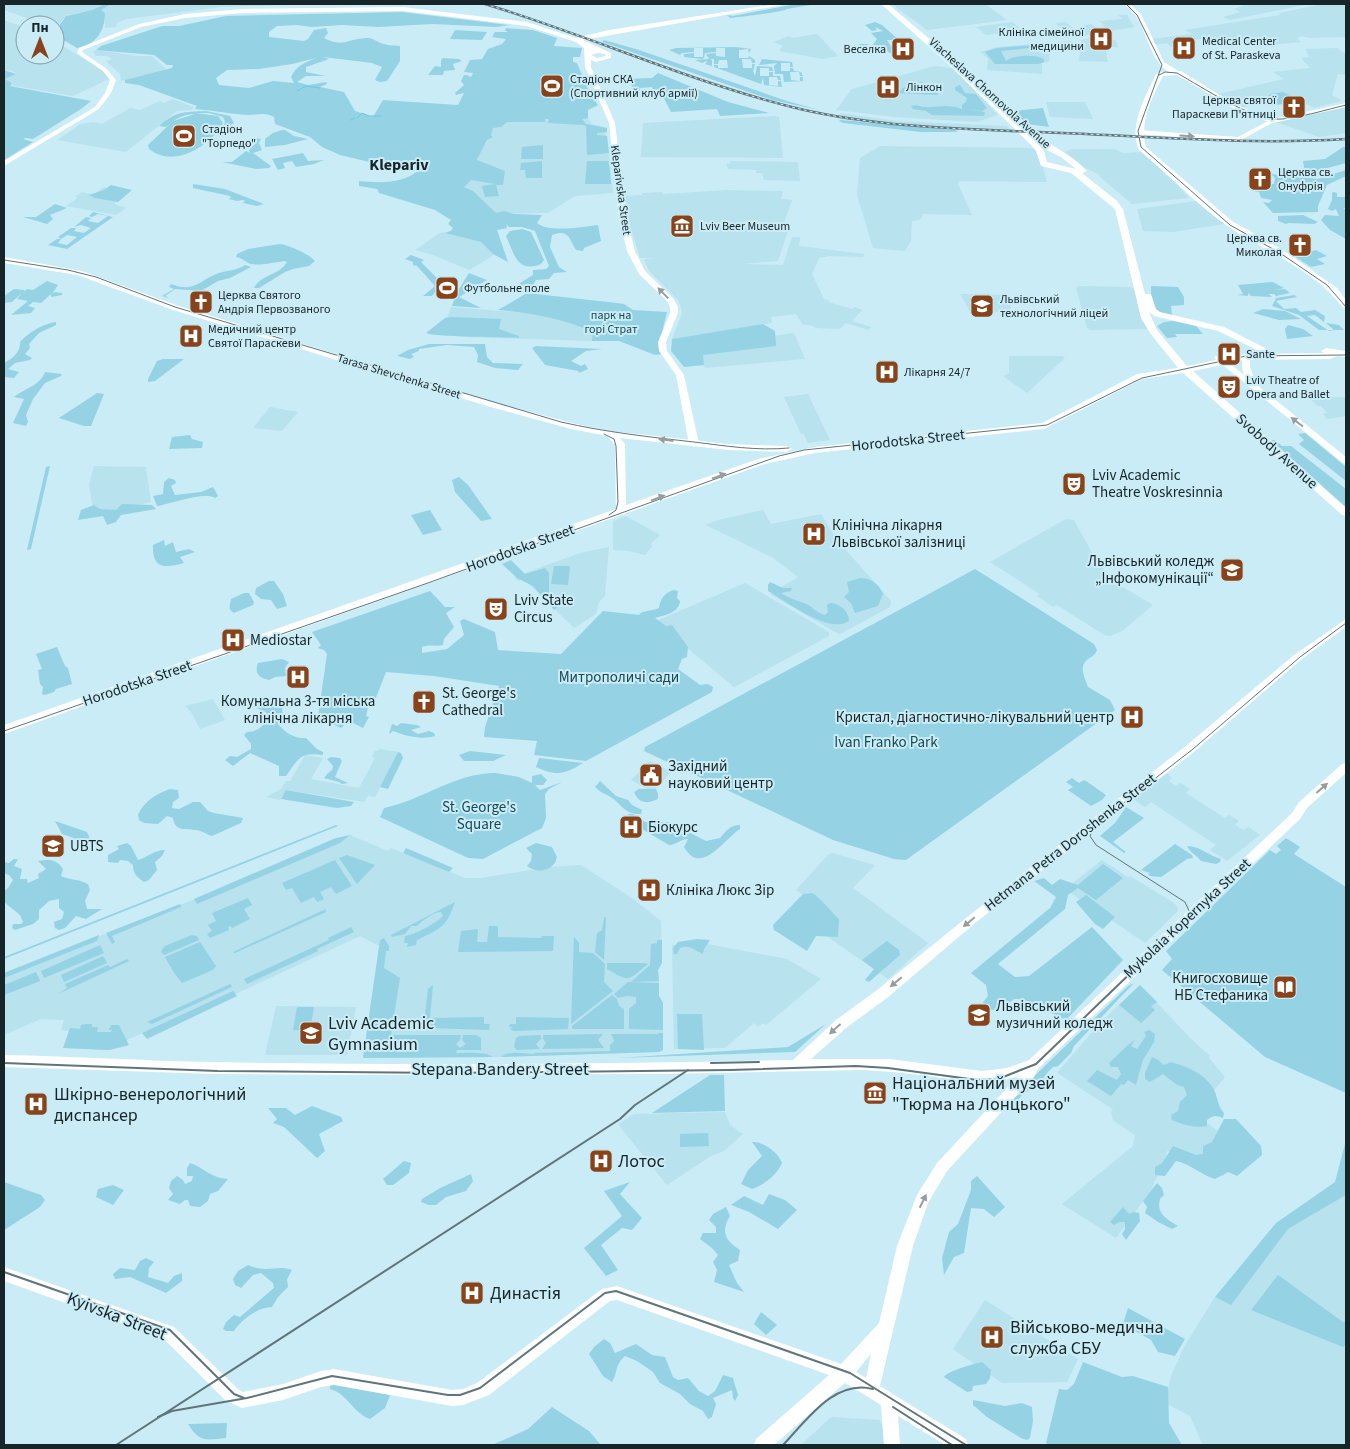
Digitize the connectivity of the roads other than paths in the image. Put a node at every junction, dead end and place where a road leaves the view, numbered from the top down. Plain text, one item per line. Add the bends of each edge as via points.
1 (786, 4) edge
2 (884, 4) edge
3 (890, 4) edge
4 (1127, 4) edge
5 (590, 43) junction
6 (602, 51) junction
7 (587, 61) junction
8 (1162, 64) junction
9 (1178, 73) junction
10 (1160, 74) junction
11 (1346, 105) edge
12 (1278, 120) junction
13 (1138, 132) junction
14 (1071, 161) junction
15 (4, 164) edge
16 (1064, 168) junction
17 (4, 260) edge
18 (1346, 306) edge
19 (1172, 319) junction
20 (1153, 331) junction
21 (1244, 342) junction
22 (1266, 351) junction
23 (1334, 354) junction
24 (1346, 354) edge
25 (1247, 355) junction
26 (1221, 360) junction
27 (1183, 367) junction
28 (1252, 384) junction
29 (1000, 429) junction
30 (610, 434) junction
31 (636, 437) junction
32 (620, 444) junction
33 (694, 444) junction
34 (803, 447) joint
35 (745, 449) junction
36 (1346, 461) edge
37 (750, 465) junction
38 (624, 511) junction
39 (1346, 514) edge
40 (1346, 622) edge
41 (4, 730) edge
42 (1346, 767) edge
43 (4, 1061) edge
44 (1034, 1064) junction
45 (796, 1065) junction
46 (996, 1076) junction
47 (1009, 1094) junction
48 (4, 1274) edge
49 (886, 1327) junction
50 (844, 1373) junction
51 (871, 1390) junction
52 (889, 1400) junction
53 (762, 1445) edge
54 (892, 1445) edge
55 (960, 1445) edge

1 - 5 main road via 618,31
2 - 16 main road, Viacheslava Chornovola Avenue via 948,59 1038,146 1044,164
3 - 14 main road, Viacheslava Chornovola Avenue via 953,57 1041,142
4 - 8 main road via 1138,14
5 - 6 main road
5 - 7 main road
5 - 15 main road via 527,24 403,9 242,11 168,19 128,30 81,49 79,52 105,70 113,80 103,100 97,108
6 - 7 main road via 592,52
6 - 7 main road via 610,57
33 -> 7 main road, Kleparivska Street via 680,375 663,351 662,342 674,307 639,267 631,251 623,220 612,123
8 - 9 main road
8 - 10 main road
9 - 10 main road
9 - 12 main road via 1248,111
10 - 13 main road
11 - 12 main road
13 -> 12 main road via 1239,139
13 - 18 main road via 1142,148 1229,223 1284,254 1330,286
14 - 16 main road via 1070,166
14 - 19 main road, Viacheslava Chornovola Avenue via 1126,208 1152,310
16 - 20 main road via 1077,172 1119,209 1137,289
17 - 30 main road, Tarasa Shevchenka Street via 79,273 176,308 490,404
19 - 20 main road via 1151,325
19 - 21 main road via 1221,330
20 - 27 main road
21 - 22 main road
21 - 25 main road
22 - 23 main road via 1326,351
22 - 25 main road
23 - 24 main road
23 - 25 main road
25 - 26 main road, Horodotska Street
25 - 28 main road via 1246,367
26 - 27 main road, Horodotska Street
26 - 28 main road
27 - 29 main road, Horodotska Street via 1140,376 1044,426
27 - 39 main road, Svobody Avenue
36 -> 28 main road
29 - 34 main road, Horodotska Street
29 - 37 main road, Horodotska Street via 804,451
30 - 31 main road, Tarasa Shevchenka Street
30 - 32 main road
31 - 32 main road
33 -> 31 main road, Tarasa Shevchenka Street
32 - 38 main road
33 - 35 main road, Tarasa Shevchenka Street
34 - 35 main road, Tarasa Shevchenka Street
35 - 37 main road via 752,458
38 -> 37 main road, Horodotska Street
38 - 41 main road, Horodotska Street
40 -> 45 main road, Hetmana Petra Doroshenka Street via 1298,657 1191,748 841,1024
44 -> 42 main road, Mykolaia Kopernyka Street
43 - 45 main road, Stepana Bandery Street via 353,1069
44 - 46 main road, Stepana Bandery Street
44 - 47 main road, Mykolaia Kopernyka Street
45 - 46 main road, Stepana Bandery Street via 890,1064 982,1077
46 - 47 main road via 1007,1086
49 -> 47 main road, Mykolaia Kopernyka Street via 905,1246 922,1200 942,1167
48 - 50 main road, Kyivska Street via 168,1332 232,1395 242,1400 334,1377 452,1398 463,1397 483,1390 608,1294 617,1293
49 - 50 main road, Mykolaia Kopernyka Street
49 - 51 main road, Mykolaia Kopernyka Street
50 - 51 main road
50 - 53 main road, Mykolaia Kopernyka Street
51 - 52 main road
52 - 54 main road
52 - 55 main road

